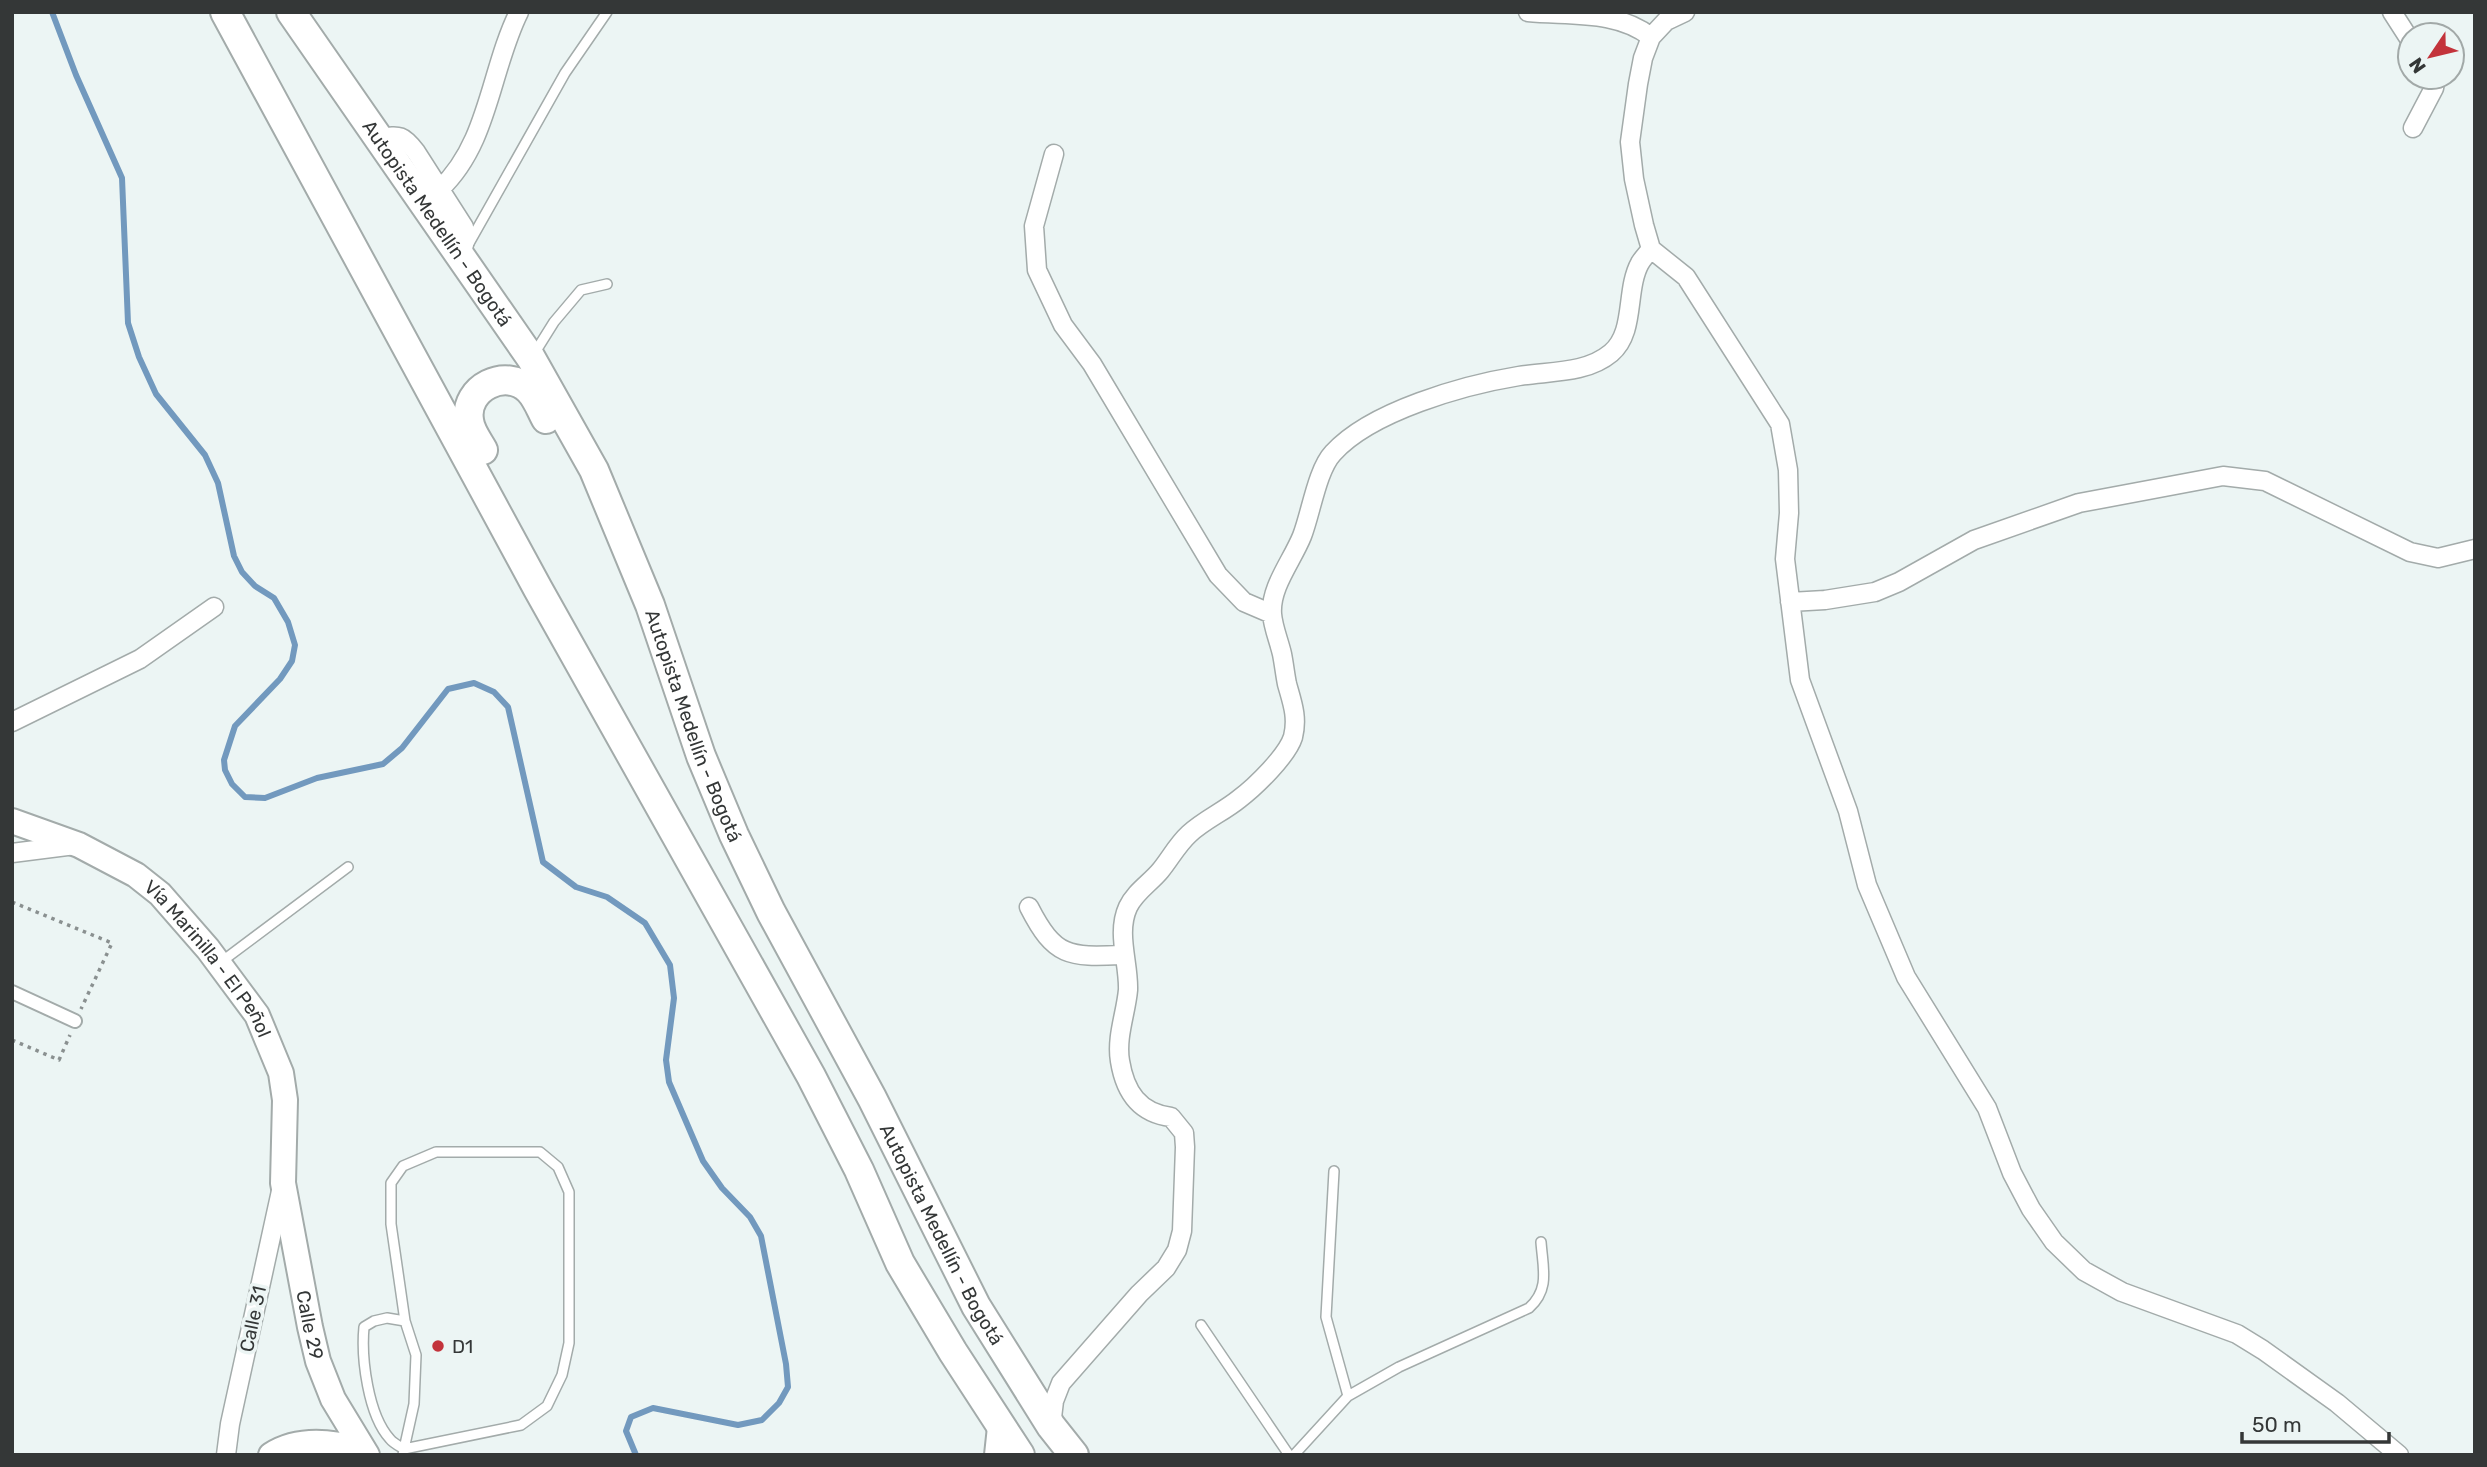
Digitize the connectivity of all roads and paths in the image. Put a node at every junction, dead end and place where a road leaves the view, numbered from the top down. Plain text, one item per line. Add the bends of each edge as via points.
1 (225, 12) edge
2 (291, 12) edge
3 (607, 12) edge
4 (1528, 12) edge
5 (1685, 12) edge
6 (516, 14) edge
7 (1651, 37) junction
8 (2432, 91) edge
9 (2413, 128) dead end
10 (380, 138) junction
11 (1054, 154) dead end
12 (440, 189) junction
13 (1651, 249) junction
14 (461, 257) junction
15 (607, 284) dead end
16 (531, 358) junction
17 (2475, 549) edge
18 (538, 589) junction
19 (1790, 601) junction
20 (650, 605) junction
21 (214, 607) dead end
22 (1272, 614) junction
23 (12, 722) edge
24 (12, 821) edge
25 (79, 845) junction
26 (12, 853) edge
27 (348, 867) dead end
28 (12, 902) edge
29 (1029, 907) dead end
30 (1123, 955) junction
31 (219, 963) junction
32 (12, 992) edge
33 (75, 1021) junction
34 (12, 1040) edge
35 (1334, 1171) dead end
36 (283, 1183) junction
37 (1541, 1242) dead end
38 (405, 1321) junction
39 (1201, 1325) dead end
40 (1348, 1396) junction
41 (1052, 1426) junction
42 (1000, 1427) junction
43 (365, 1452) edge
44 (404, 1452) edge
45 (226, 1455) edge
46 (271, 1455) edge
47 (997, 1455) edge
48 (1020, 1455) edge
49 (1074, 1455) edge
50 (1291, 1455) edge
51 (2399, 1455) edge

1 - 18 highway
2 - 10 highway, Autopista Medellín - Bogotá
3 - 14 lane via 565,73
4 - 7 street via 1612,17
5 - 7 street via 1666,21
6 - 12 street via 486,111 469,150
7 - 13 street via 1630,142
8 - 9 street
10 - 12 street via 398,135 408,142
10 - 14 highway, Autopista Medellín - Bogotá
11 - 22 street via 1034,226 1037,270 1063,325 1092,364 1218,575 1244,601
12 - 14 street via 464,227
13 - 19 street via 1686,277 1780,424 1788,470 1785,559
13 - 22 street via 1639,265 1622,341 1611,353 1576,368 1470,385 1389,414 1332,454 1323,468 1302,535 1274,592
14 - 16 highway, Autopista Medellín - Bogotá
15 - 16 lane via 580,290
16 - 20 highway, Autopista Medellín - Bogotá via 594,470
17 - 19 street via 2438,558 2410,552 2265,481 2223,476 2079,503 1974,540 1875,592
18 - 20 highway via 537,549 470,428 469,407 489,382 517,382 537,401 578,478 618,579
18 - 42 highway via 811,1076 900,1263
19 - 51 street via 1800,680 1836,773 1884,930 1906,977 1987,1108 2012,1173 2054,1242 2084,1272 2113,1287 2237,1334 2263,1350
20 - 41 highway, Autopista Medellín - Bogotá via 701,755 771,912 872,1098 976,1306
21 - 23 street via 140,659
22 - 30 street via 1295,707 1293,739 1240,799 1188,835 1140,890 1124,922
24 - 25 main road, Vía Marinilla - El Peñol
25 - 26 street
25 - 31 main road, Vía Marinilla - El Peñol via 136,875 160,894
27 - 31 lane
28 - 33 path via 112,943
29 - 30 street via 1048,940 1058,948 1086,956
30 - 41 street via 1128,977 1119,1059 1134,1100 1144,1110 1171,1117 1184,1133 1182,1231 1166,1268 1061,1383
31 - 36 main road, Vía Marinilla - El Peñol via 257,1014 281,1073 285,1100
32 - 33 street
33 - 34 path via 59,1060
35 - 40 lane via 1326,1317
36 - 43 main road, Calle 29 via 318,1361 333,1399
36 - 45 street, Calle 31
37 - 40 lane via 1544,1287 1538,1301
38 - 44 lane via 416,1355 414,1404
38 - 44 lane via 374,1321 365,1327 362,1347 373,1407 391,1441
38 - 44 lane via 391,1224 391,1183 403,1166 436,1152 540,1152 558,1167 569,1192 569,1343 562,1375 547,1406 521,1425
39 - 50 lane
40 - 50 lane
41 - 49 highway, Autopista Medellín - Bogotá
42 - 47 main road
42 - 48 highway
43 - 46 main road via 334,1442 304,1443

